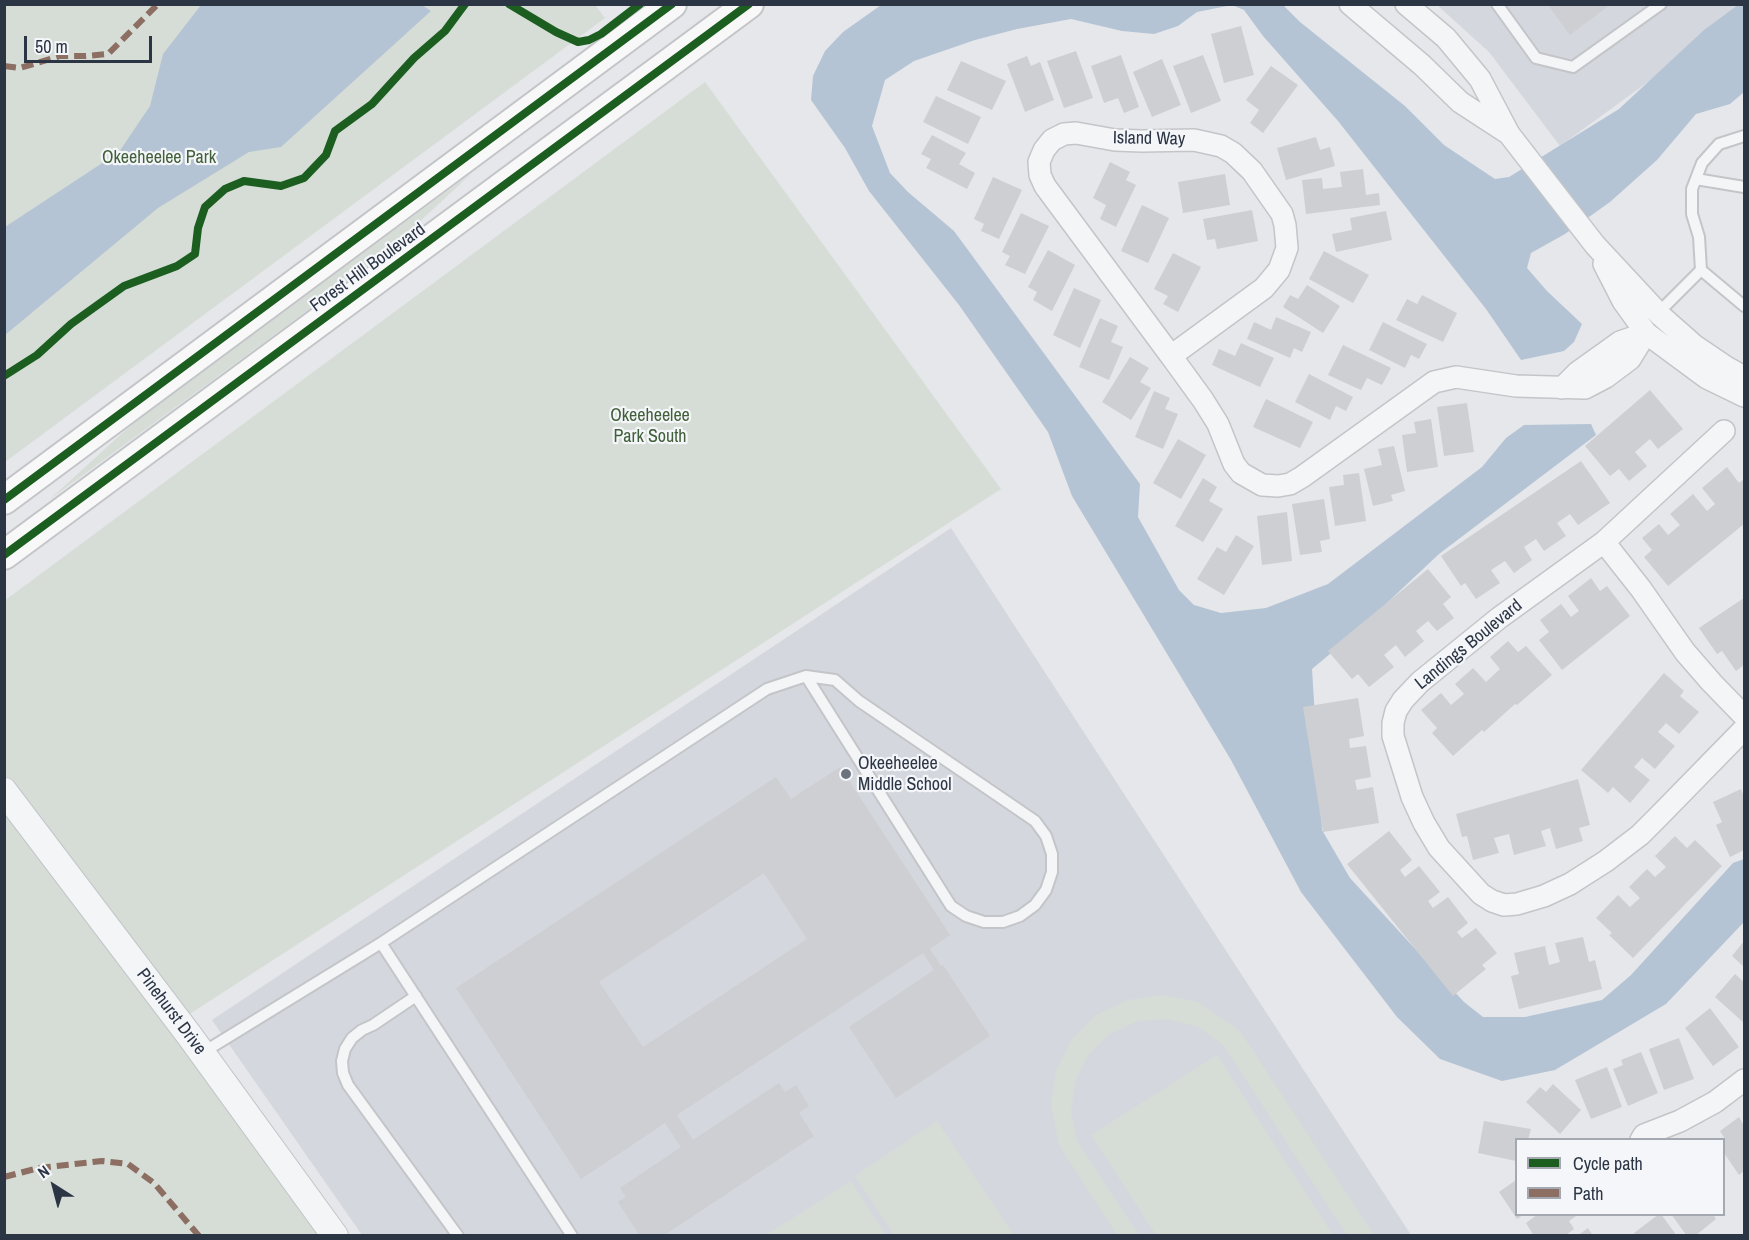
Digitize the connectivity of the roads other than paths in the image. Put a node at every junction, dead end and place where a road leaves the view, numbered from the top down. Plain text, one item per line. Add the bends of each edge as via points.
1 (672, 4) edge
2 (748, 4) edge
3 (1350, 4) edge
4 (1406, 4) edge
5 (1497, 4) edge
6 (1660, 4) edge
7 (579, 73) junction
8 (609, 108) junction
9 (1509, 134) junction
10 (1744, 136) edge
11 (1696, 179) junction
12 (1744, 187) edge
13 (1595, 245) junction
14 (1701, 270) junction
15 (1744, 306) edge
16 (1657, 312) junction
17 (1646, 333) junction
18 (1171, 356) junction
19 (1744, 377) edge
20 (1744, 396) edge
21 (1724, 431) dead end
22 (4, 500) edge
23 (1604, 542) junction
24 (4, 555) edge
25 (806, 676) junction
26 (1744, 716) edge
27 (1744, 729) edge
28 (4, 791) edge
29 (381, 943) junction
30 (416, 996) junction
31 (202, 1053) junction
32 (1744, 1080) edge
33 (1642, 1138) edge
34 (334, 1236) edge
35 (458, 1236) edge
36 (572, 1236) edge

1 - 7 main road, Forest Hill Boulevard
2 - 8 main road, Forest Hill Boulevard
3 - 9 street via 1460,102
4 - 9 street via 1446,38 1480,79
5 - 6 lane via 1536,58 1573,67
7 - 8 main road
7 - 22 main road, Forest Hill Boulevard
8 - 24 main road, Forest Hill Boulevard
9 - 13 street
10 - 11 lane via 1719,144 1702,163
11 - 12 lane
11 - 14 lane via 1692,214 1699,237
13 - 16 street
13 - 17 street via 1623,301
14 - 15 lane
14 - 16 lane
16 - 17 lane
16 - 19 street via 1695,346
17 - 18 street, Island Way via 1620,342 1562,388 1456,377 1434,382 1302,477 1278,486 1262,485 1241,473 1218,424
17 - 20 street via 1707,378
18 - 18 street, Island Way via 1046,186 1039,162 1052,140 1076,134 1133,141 1207,141 1243,161 1282,213 1287,248 1272,280
21 - 23 street, Landings Boulevard
23 - 26 street via 1685,652
23 - 27 street, Landings Boulevard via 1420,682 1396,711 1394,736 1412,796 1439,848 1492,902 1517,904 1544,896 1570,884 1640,835
25 - 25 lane via 951,906 984,922 1003,922 1035,905 1052,872 1052,854 1035,821 835,680
25 - 29 lane via 767,689
28 - 31 street, Pinehurst Drive
29 - 30 lane
29 - 31 lane
30 - 35 lane via 352,1038 344,1055 343,1073
30 - 36 lane
31 - 34 street, Pinehurst Drive
32 - 33 street via 1714,1102

